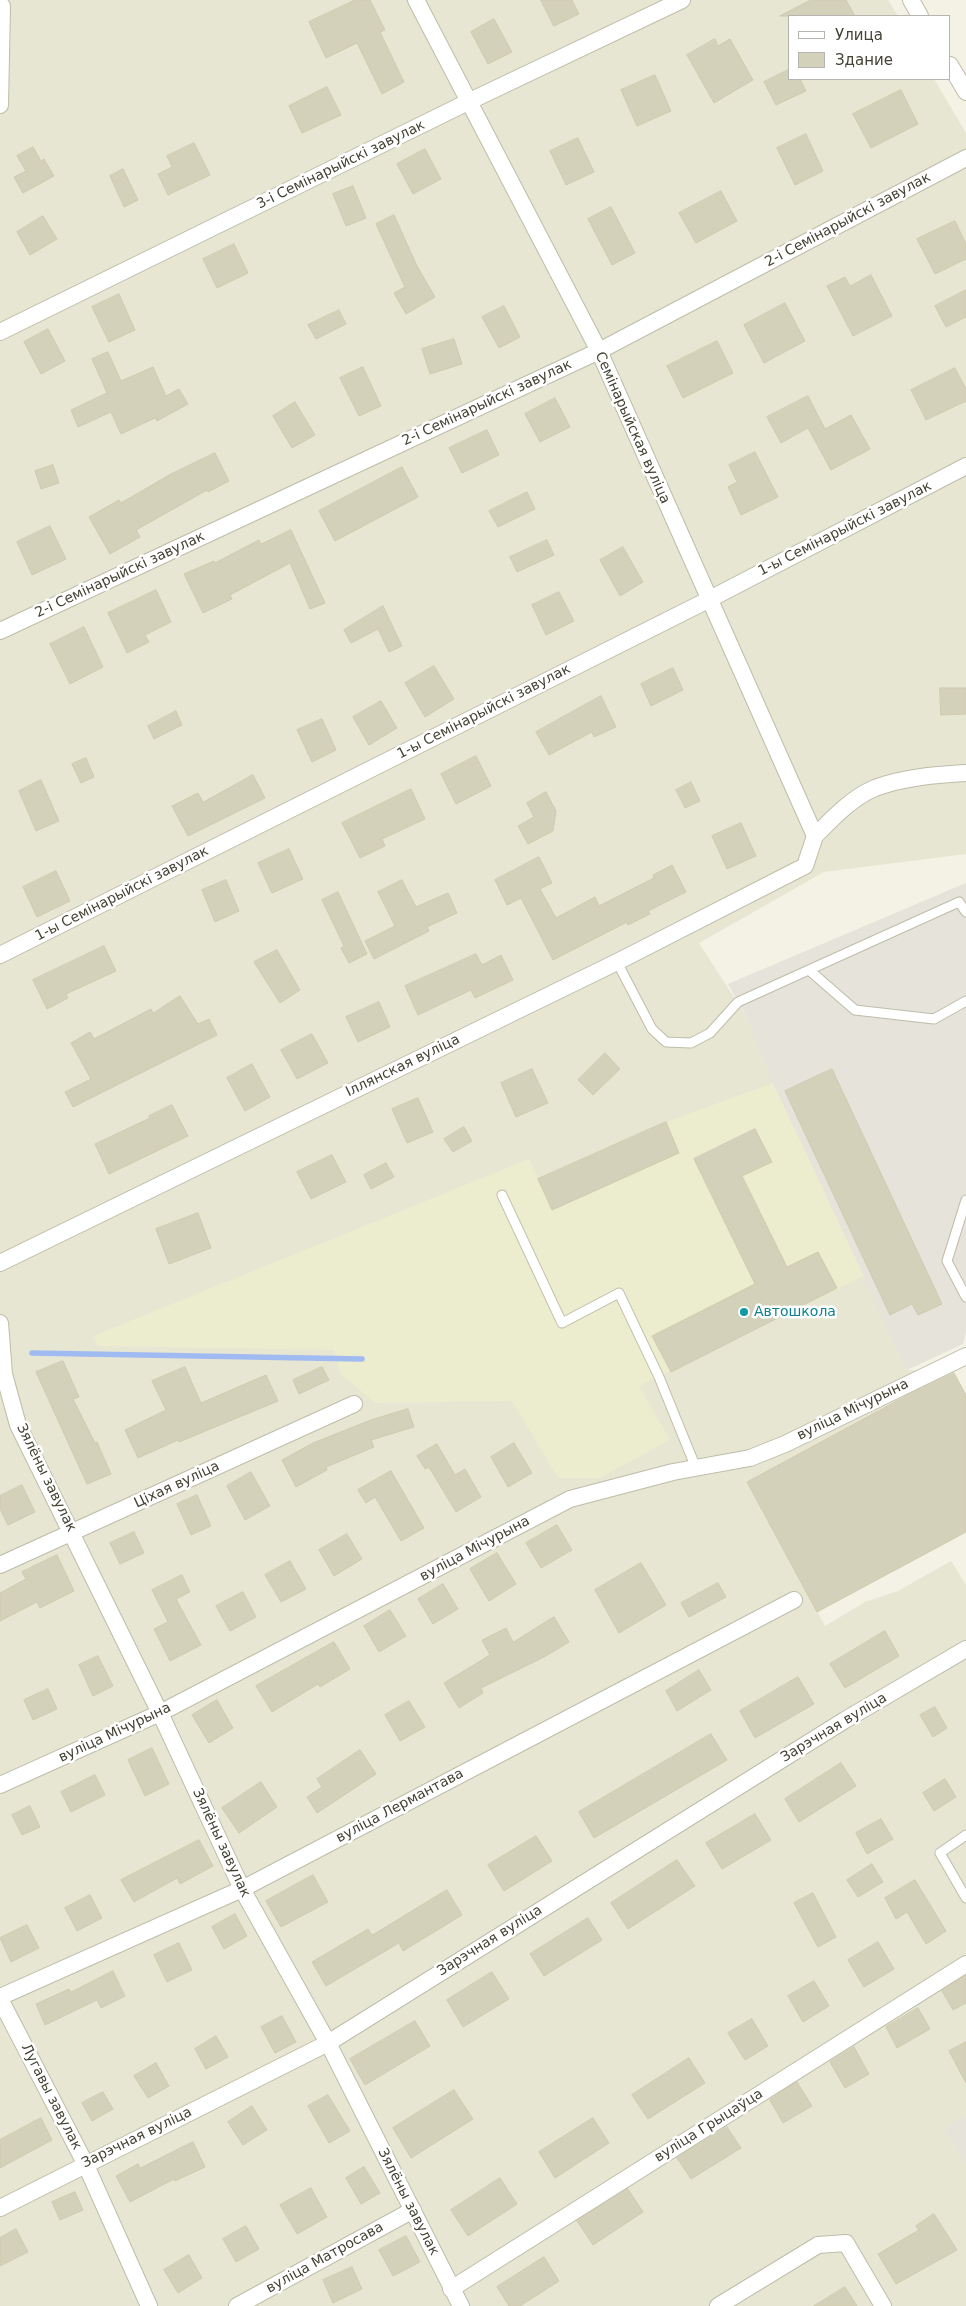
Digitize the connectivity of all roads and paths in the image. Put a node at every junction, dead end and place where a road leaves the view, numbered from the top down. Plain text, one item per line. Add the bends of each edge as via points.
1 (416, 0) edge
2 (682, 0) edge
3 (910, 0) edge
4 (4, 4) edge
5 (919, 15) edge
6 (951, 67) edge
7 (966, 92) edge
8 (470, 102) junction
9 (0, 105) edge
10 (966, 158) edge
11 (0, 332) edge
12 (599, 351) junction
13 (966, 466) edge
14 (708, 600) junction
15 (0, 631) edge
16 (966, 773) edge
17 (815, 836) junction
18 (966, 912) edge
19 (0, 955) edge
20 (617, 962) junction
21 (809, 970) junction
22 (966, 1001) edge
23 (502, 1195) dead end
24 (966, 1200) edge
25 (0, 1263) edge
26 (966, 1297) edge
27 (0, 1329) edge
28 (966, 1356) edge
29 (2, 1374) edge
30 (354, 1404) dead end
31 (696, 1468) junction
32 (73, 1533) junction
33 (0, 1565) edge
34 (794, 1600) dead end
35 (966, 1649) edge
36 (160, 1713) junction
37 (0, 1785) edge
38 (966, 1835) edge
39 (242, 1889) junction
40 (966, 1898) edge
41 (966, 1964) edge
42 (0, 1998) edge
43 (328, 2043) junction
44 (85, 2163) junction
45 (0, 2208) edge
46 (413, 2210) junction
47 (451, 2289) junction
48 (149, 2306) edge
49 (237, 2306) edge
50 (460, 2306) edge
51 (718, 2306) edge
52 (883, 2306) edge

1 - 8 street, Семінарыйская вуліца
2 - 8 street, 3-і Семінарыйскі завулак
3 - 5 street
4 - 9 street
6 - 7 street
8 - 11 street, 3-і Семінарыйскі завулак
8 - 12 street, Семінарыйская вуліца
10 - 12 street, 2-і Семінарыйскі завулак
12 - 14 street, Семінарыйская вуліца
12 - 15 street, 2-і Семінарыйскі завулак
13 - 14 street, 1-ы Семінарыйскі завулак
14 - 17 street, Семінарыйская вуліца
14 - 19 street, 1-ы Семінарыйскі завулак
16 - 17 street via 907,779 874,789 839,812
17 - 20 street, Іллянская вуліца via 805,866
18 - 21 lane via 959,902
20 - 21 lane via 652,1028 666,1042 691,1043 710,1032 738,1002
20 - 25 street, Іллянская вуліца
21 - 22 lane via 855,1010 934,1019
23 - 31 lane via 562,1323 619,1294 659,1377
24 - 26 lane via 947,1261
27 - 29 street
28 - 31 street, вуліца Мічурына via 785,1444 750,1458
29 - 32 street, Зялёны завулак via 18,1425
30 - 32 street, Ціхая вуліца
31 - 36 street, вуліца Мічурына via 570,1499
32 - 33 street, Ціхая вуліца
32 - 36 street, Зялёны завулак
34 - 39 street, вуліца Лермантава
35 - 43 street, Зарэчная вуліца via 844,1720
36 - 37 street, вуліца Мічурына
36 - 39 street, Зялёны завулак
38 - 40 lane via 940,1853
39 - 42 street, вуліца Лермантава
39 - 43 street, Зялёны завулак
41 - 47 street, вуліца Грыцаўца
42 - 44 street, Лугавы завулак
43 - 44 street, Зарэчная вуліца
43 - 46 street, Зялёны завулак
44 - 45 street, Зарэчная вуліца
44 - 48 street, Лугавы завулак
46 - 47 street, Зялёны завулак
46 - 49 street, вуліца Матросава
47 - 50 street, Зялёны завулак
51 - 52 street via 818,2245 846,2243

